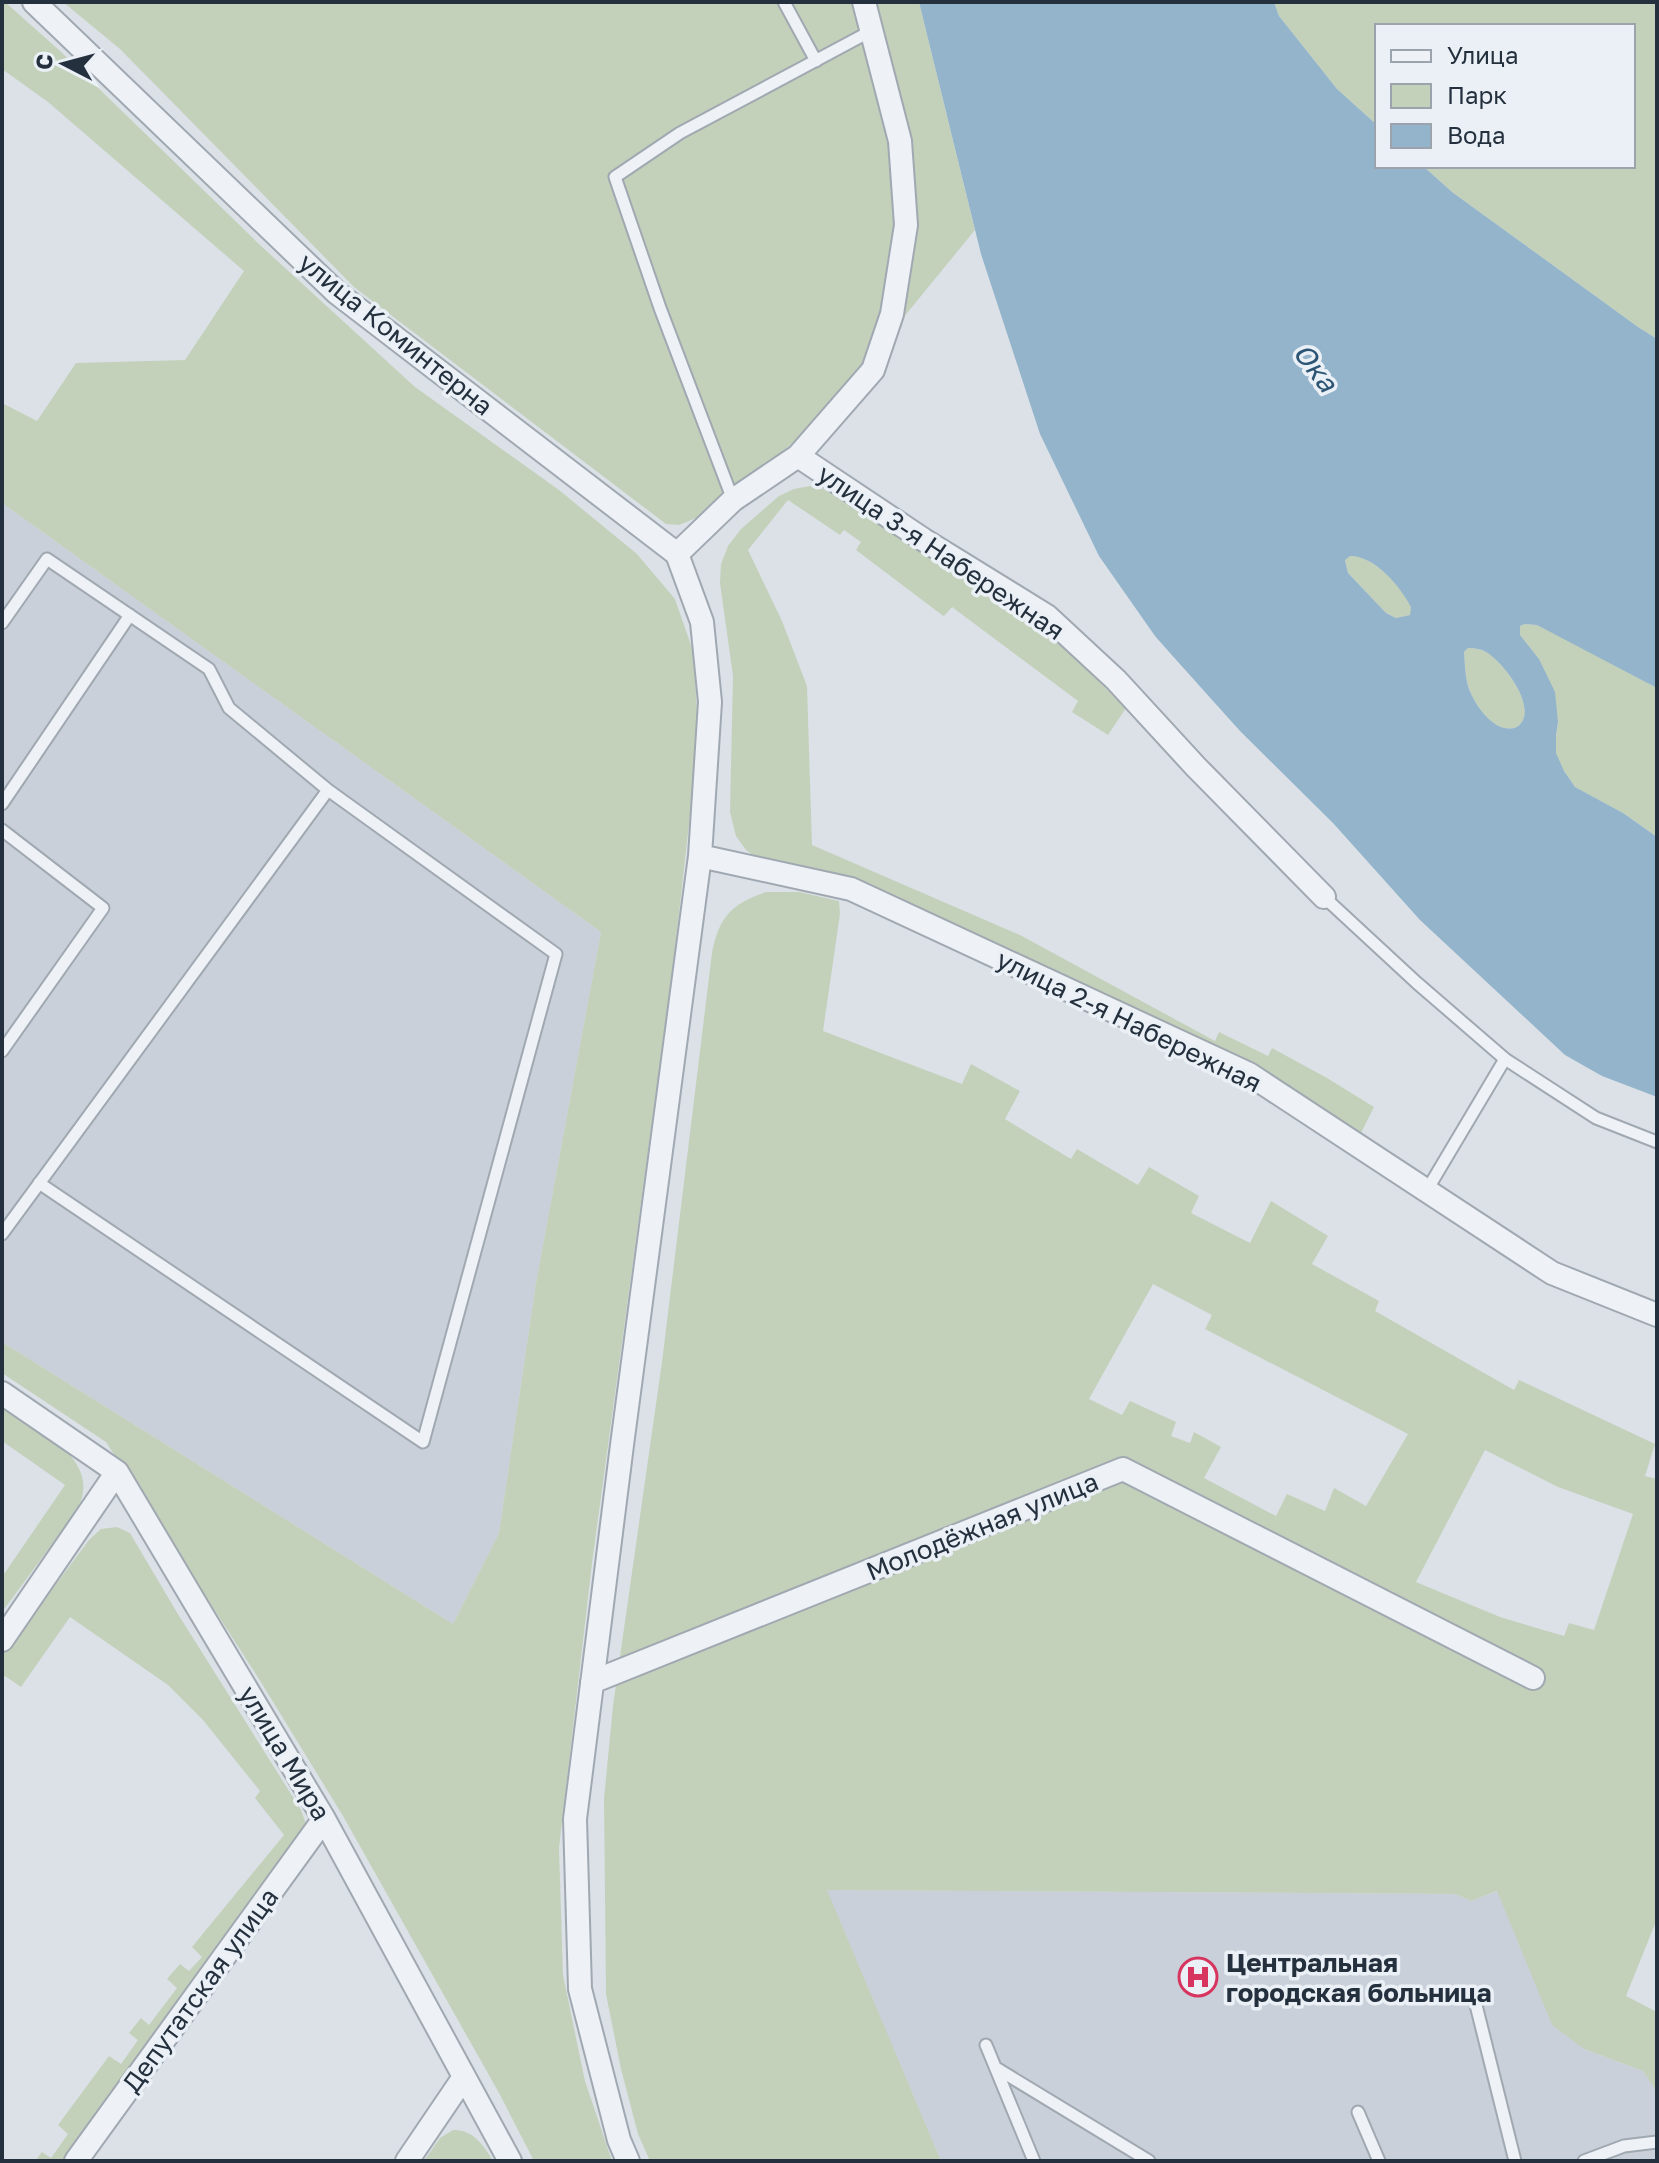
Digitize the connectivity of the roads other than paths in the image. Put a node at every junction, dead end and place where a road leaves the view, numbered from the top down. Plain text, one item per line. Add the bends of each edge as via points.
1 (23, 2) edge
2 (784, 2) edge
3 (864, 2) edge
4 (40, 8) edge
5 (871, 31) junction
6 (816, 61) junction
7 (798, 456) junction
8 (733, 500) junction
9 (677, 554) junction
10 (130, 615) junction
11 (2, 623) edge
12 (328, 790) junction
13 (2, 804) edge
14 (2, 830) edge
15 (700, 856) junction
16 (1324, 897) joint
17 (2, 1051) edge
18 (1505, 1059) junction
19 (1657, 1142) edge
20 (39, 1183) junction
21 (1427, 1190) junction
22 (2, 1234) edge
23 (1657, 1315) edge
24 (2, 1393) edge
25 (117, 1472) junction
26 (2, 1640) edge
27 (1533, 1678) dead end
28 (592, 1682) junction
29 (324, 1819) junction
30 (1475, 2001) dead end
31 (986, 2045) dead end
32 (996, 2068) junction
33 (464, 2077) junction
34 (1358, 2112) dead end
35 (1657, 2142) edge
36 (76, 2161) edge
37 (407, 2161) edge
38 (510, 2161) edge
39 (628, 2161) edge
40 (1034, 2161) edge
41 (1149, 2161) edge
42 (1379, 2161) edge
43 (1515, 2161) edge
44 (1584, 2161) edge

1 - 4 lane, улица Коминтерна
2 - 6 lane
3 - 5 street, улица 3-я Набережная
4 - 9 street, улица Коминтерна via 337,293
5 - 6 lane
5 - 7 street, улица 3-я Набережная via 900,141 906,225 892,314 873,370
6 - 8 lane via 680,133 615,177
7 - 8 street
7 - 16 street, улица 3-я Набережная via 1047,616 1116,680
8 - 9 street
9 - 15 street via 702,622 710,702
10 - 11 lane via 47,559
10 - 12 lane via 209,669 229,708
10 - 13 lane
12 - 20 lane
12 - 20 lane via 556,954 423,1442
14 - 17 lane via 103,908
15 - 21 street, улица 2-я Набережная via 851,889 1249,1074
15 - 28 street
16 - 18 lane
18 - 19 lane via 1596,1118
18 - 21 lane
20 - 22 lane
21 - 23 street, улица 2-я Набережная via 1552,1273
24 - 25 street, улица Мира
25 - 26 street
25 - 29 street, улица Мира
27 - 28 street, Молодёжная улица via 1123,1469
28 - 39 street via 575,1819 580,1989
29 - 33 street, улица Мира
29 - 36 street, Депутатская улица
30 - 43 lane
31 - 32 lane
32 - 40 lane
32 - 41 lane
33 - 37 street
33 - 38 street, улица Мира
34 - 42 lane
35 - 44 lane via 1624,2146

